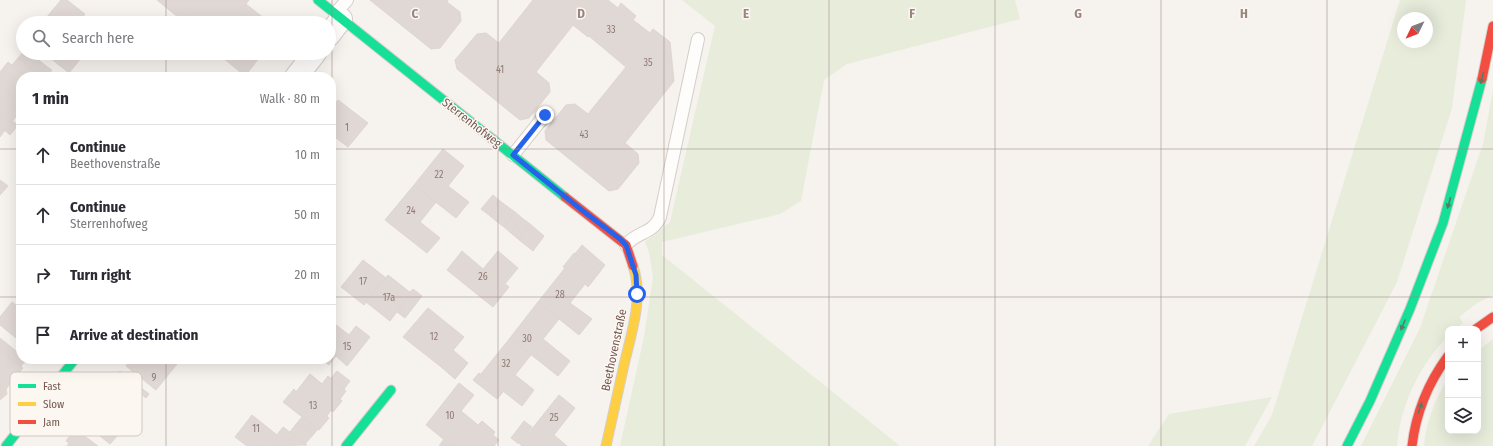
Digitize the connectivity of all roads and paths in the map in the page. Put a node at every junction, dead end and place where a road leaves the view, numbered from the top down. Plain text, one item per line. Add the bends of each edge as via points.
1 (318, 0) edge
2 (338, 17) edge
3 (1493, 26) edge
4 (698, 39) dead end
5 (309, 60) edge
6 (300, 72) edge
7 (545, 115) dead end
8 (513, 155) junction
9 (626, 245) junction
10 (631, 259) joint
11 (1493, 317) edge
12 (1480, 326) edge
13 (1445, 361) edge
14 (71, 364) edge
15 (65, 372) edge
16 (391, 390) dead end
17 (14, 436) edge
18 (6, 446) edge
19 (346, 446) edge
20 (606, 446) edge
21 (1347, 446) edge
22 (1412, 446) edge

1 - 2 main road, Sterrenhofweg
2 - 8 main road, Sterrenhofweg
3 -> 21 main road via 1484,72 1443,223 1410,309 1370,401
4 - 9 lane via 660,217 657,225
5 - 6 street
7 - 8 lane
8 - 9 main road, Sterrenhofweg
9 - 10 main road, Sterrenhofweg
10 - 20 main road, Beethovenstraße via 636,275 637,294 634,320
11 - 12 main road
22 -> 13 main road via 1420,408
14 - 15 main road
16 - 19 main road
17 - 18 main road

